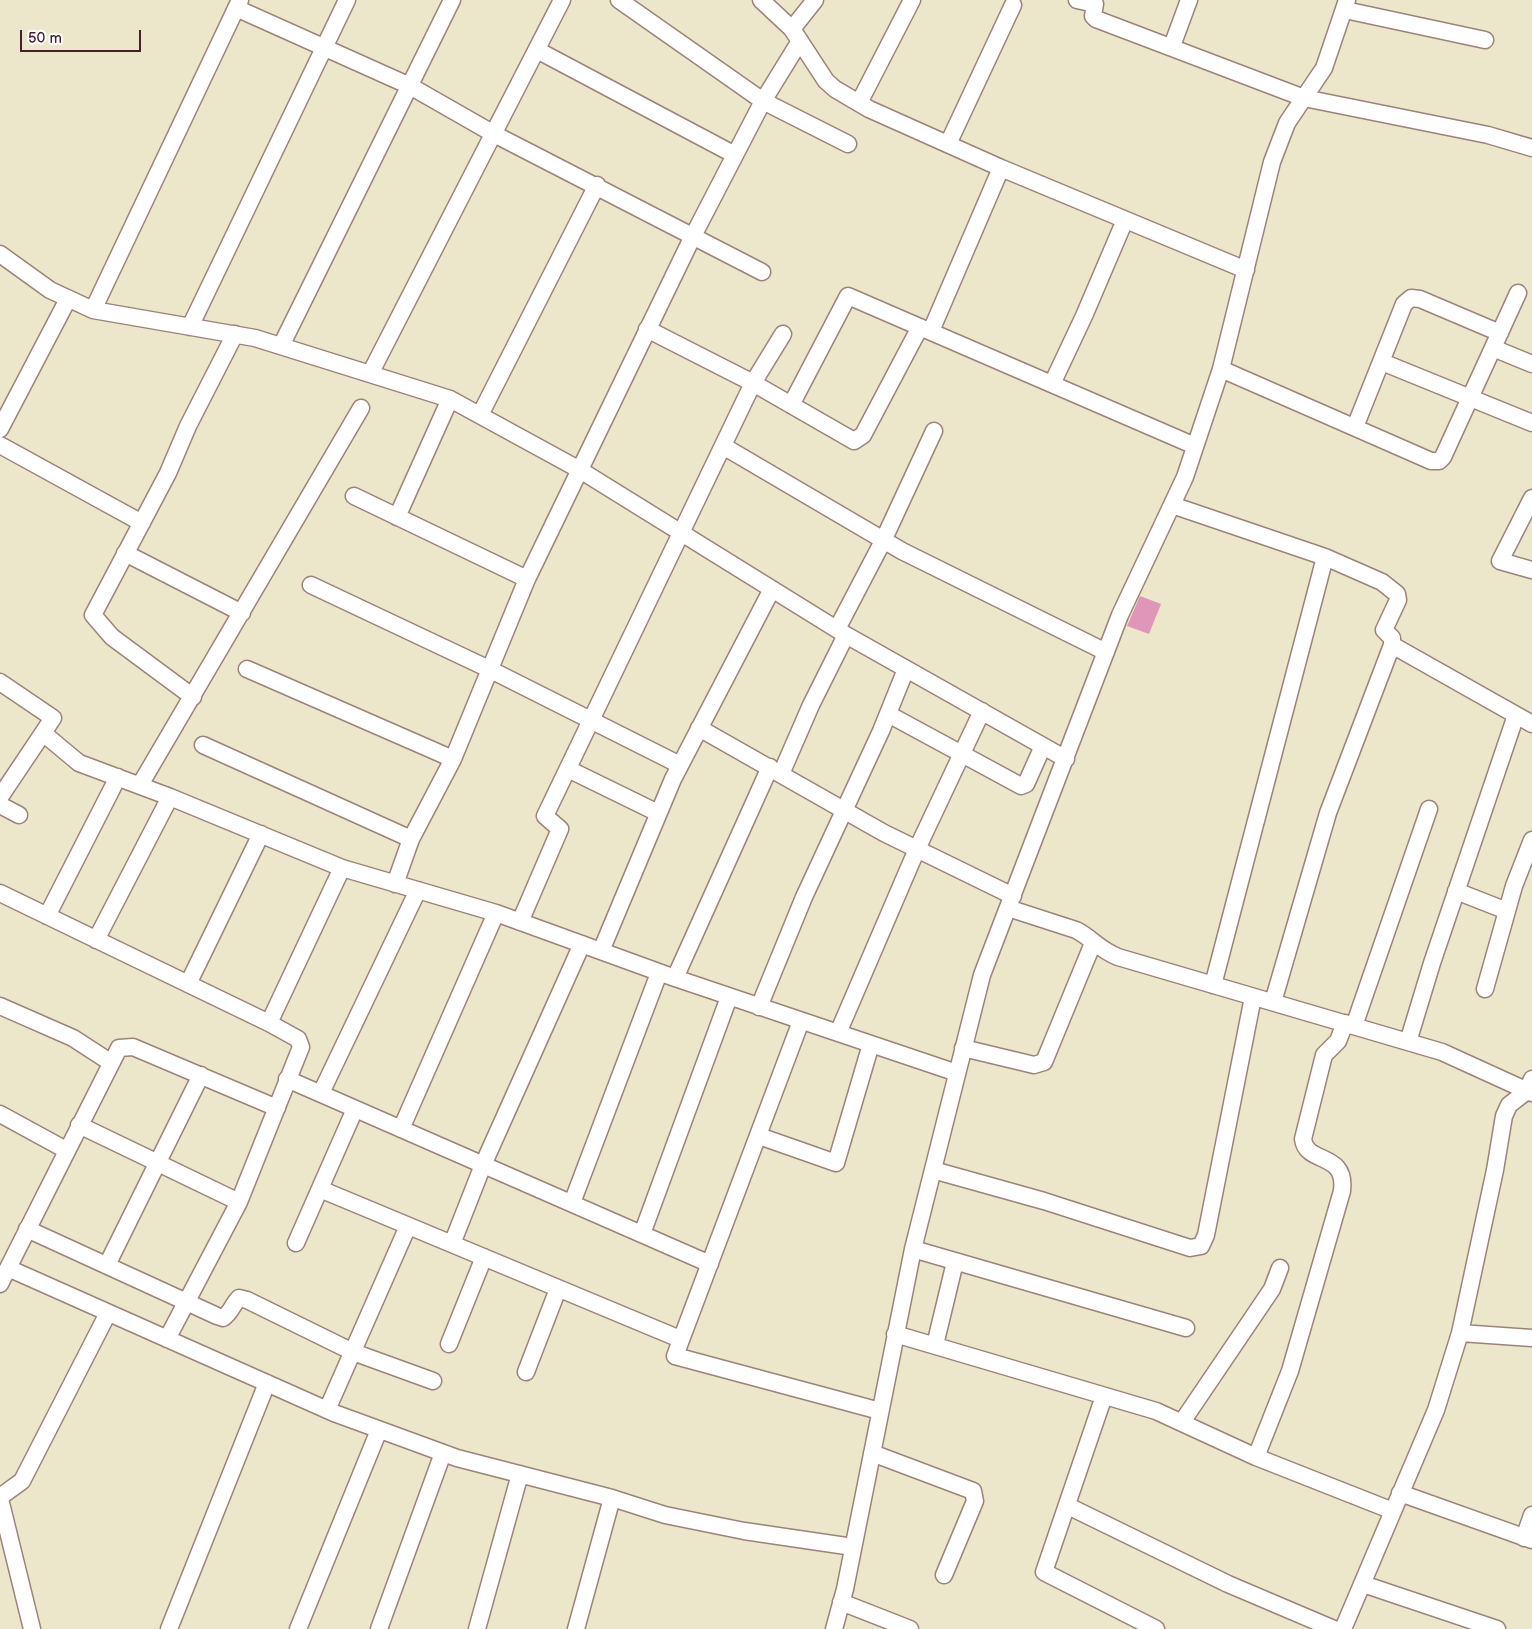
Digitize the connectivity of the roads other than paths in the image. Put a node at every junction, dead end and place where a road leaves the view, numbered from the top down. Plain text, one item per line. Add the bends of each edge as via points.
1 (347, 0) edge
2 (452, 0) edge
3 (562, 0) edge
4 (618, 0) edge
5 (761, 0) edge
6 (815, 0) edge
7 (912, 0) edge
8 (1077, 0) edge
9 (1188, 0) edge
10 (1096, 2) edge
11 (238, 4) edge
12 (1013, 5) dead end
13 (1346, 5) edge
14 (796, 35) junction
15 (1485, 40) dead end
16 (1172, 46) junction
17 (324, 48) junction
18 (537, 50) junction
19 (410, 86) junction
20 (1304, 98) junction
21 (763, 101) junction
22 (859, 103) junction
23 (494, 134) junction
24 (848, 144) dead end
25 (948, 144) junction
26 (1532, 148) edge
27 (735, 155) junction
28 (1001, 168) junction
29 (597, 185) junction
30 (1125, 220) junction
31 (692, 238) junction
32 (0, 254) edge
33 (1246, 270) junction
34 (762, 272) dead end
35 (1518, 293) dead end
36 (68, 299) junction
37 (93, 310) junction
38 (190, 327) junction
39 (925, 329) junction
40 (648, 330) junction
41 (235, 334) junction
42 (783, 334) dead end
43 (1497, 340) junction
44 (281, 346) junction
45 (1382, 362) junction
46 (1532, 364) edge
47 (1221, 369) junction
48 (370, 374) junction
49 (753, 383) junction
50 (1052, 384) junction
51 (1470, 398) junction
52 (450, 399) junction
53 (791, 405) junction
54 (361, 408) dead end
55 (480, 415) junction
56 (1532, 423) edge
57 (1355, 427) junction
58 (0, 429) edge
59 (934, 431) dead end
60 (0, 445) edge
61 (723, 446) junction
62 (1195, 446) junction
63 (580, 470) junction
64 (354, 496) dead end
65 (1532, 498) edge
66 (1172, 505) junction
67 (397, 517) junction
68 (142, 523) junction
69 (682, 533) junction
70 (883, 541) junction
71 (125, 553) junction
72 (1325, 557) junction
73 (1532, 570) edge
74 (527, 579) junction
75 (311, 585) dead end
76 (772, 589) junction
77 (242, 613) junction
78 (841, 632) junction
79 (1392, 645) junction
80 (1106, 652) junction
81 (247, 668) dead end
82 (489, 669) junction
83 (906, 669) junction
84 (0, 682) edge
85 (193, 697) junction
86 (982, 711) junction
87 (888, 714) junction
88 (1516, 714) junction
89 (591, 722) junction
90 (1532, 724) edge
91 (700, 728) junction
92 (42, 733) junction
93 (203, 745) dead end
94 (1043, 746) junction
95 (962, 755) junction
96 (453, 758) junction
97 (1066, 759) junction
98 (680, 765) junction
99 (568, 769) junction
100 (776, 770) junction
101 (118, 777) junction
102 (140, 785) junction
103 (0, 797) edge
104 (170, 797) junction
105 (0, 805) edge
106 (1429, 809) dead end
107 (844, 810) junction
108 (658, 813) junction
109 (18, 814) dead end
110 (261, 834) junction
111 (411, 838) junction
112 (1532, 840) edge
113 (917, 849) junction
114 (342, 868) junction
115 (395, 884) junction
116 (418, 890) junction
117 (1456, 891) junction
118 (0, 894) edge
119 (1010, 902) junction
120 (1507, 911) junction
121 (496, 913) junction
122 (47, 916) junction
123 (520, 922) junction
124 (96, 940) junction
125 (1093, 943) junction
126 (582, 944) junction
127 (601, 951) junction
128 (660, 973) junction
129 (675, 978) junction
130 (188, 984) junction
131 (1213, 985) junction
132 (1485, 989) dead end
133 (728, 997) junction
134 (1253, 997) junction
135 (1273, 1002) junction
136 (0, 1006) edge
137 (759, 1007) junction
138 (801, 1021) junction
139 (269, 1023) junction
140 (1349, 1024) junction
141 (838, 1033) junction
142 (1408, 1042) junction
143 (871, 1044) junction
144 (963, 1048) junction
145 (110, 1062) junction
146 (957, 1073) junction
147 (201, 1075) junction
148 (287, 1079) junction
149 (1530, 1088) edge
150 (321, 1094) junction
151 (276, 1108) junction
152 (355, 1109) junction
153 (0, 1114) edge
154 (79, 1126) junction
155 (401, 1129) junction
156 (759, 1136) junction
157 (66, 1150) junction
158 (156, 1163) junction
159 (483, 1164) junction
160 (932, 1170) junction
161 (320, 1189) junction
162 (239, 1202) junction
163 (572, 1203) junction
164 (408, 1226) junction
165 (27, 1229) junction
166 (642, 1234) junction
167 (296, 1243) dead end
168 (452, 1244) junction
169 (913, 1249) junction
170 (484, 1257) junction
171 (955, 1262) junction
172 (710, 1264) junction
173 (107, 1265) junction
174 (8, 1268) junction
175 (1280, 1268) dead end
176 (0, 1284) edge
177 (558, 1289) junction
178 (188, 1302) junction
179 (108, 1313) junction
180 (1186, 1328) dead end
181 (1460, 1332) junction
182 (896, 1334) junction
183 (1532, 1338) edge
184 (167, 1339) junction
185 (680, 1339) junction
186 (449, 1344) dead end
187 (935, 1345) junction
188 (353, 1352) junction
189 (526, 1372) dead end
190 (433, 1381) dead end
191 (267, 1383) junction
192 (1104, 1396) junction
193 (327, 1410) junction
194 (880, 1411) junction
195 (1182, 1422) junction
196 (379, 1430) junction
197 (444, 1453) junction
198 (872, 1453) junction
199 (1256, 1457) junction
200 (520, 1474) junction
201 (1400, 1494) junction
202 (0, 1498) edge
203 (612, 1498) junction
204 (1068, 1506) junction
205 (1393, 1512) junction
206 (1532, 1515) edge
207 (1528, 1539) edge
208 (853, 1547) junction
209 (944, 1575) dead end
210 (1363, 1584) junction
211 (841, 1602) junction
212 (32, 1629) edge
213 (169, 1629) edge
214 (298, 1629) edge
215 (380, 1629) edge
216 (478, 1629) edge
217 (576, 1629) edge
218 (834, 1629) edge
219 (910, 1629) edge
220 (1156, 1629) edge
221 (1334, 1629) edge
222 (1343, 1629) edge
223 (1497, 1629) edge

1 - 17 street
2 - 19 street
3 - 18 street
4 - 21 street
5 - 14 street
6 - 14 street
7 - 22 street
8 - 10 street
9 - 16 street
10 - 16 street via 1093,16 1096,19
11 - 17 street
11 - 37 street
12 - 25 street
13 - 15 street
13 - 20 street via 1324,68
14 - 21 street
14 - 22 street via 826,81
16 - 20 street
17 - 19 street
17 - 38 street
18 - 23 street
18 - 27 street
19 - 23 street
19 - 44 street
20 - 26 street via 1488,134
20 - 33 street via 1287,123 1272,162
21 - 24 street
21 - 27 street
22 - 25 street
23 - 29 street
23 - 48 street
25 - 28 street
27 - 31 street
28 - 30 street
28 - 39 street
29 - 31 street
29 - 55 street
30 - 33 street
30 - 50 street
31 - 34 street
31 - 40 street
32 - 36 street via 31,278
33 - 47 street
35 - 43 street
36 - 37 street
36 - 58 street
37 - 38 street
38 - 41 street
39 - 50 street
39 - 53 street via 848,296
39 - 53 street via 859,440 848,439
40 - 49 street
40 - 63 street
41 - 44 street
41 - 68 street
42 - 49 street
43 - 45 street via 1420,299 1411,298 1404,304
43 - 46 street
43 - 51 street
44 - 48 street
45 - 51 street
45 - 57 street
47 - 57 street
47 - 62 street
48 - 52 street
49 - 53 street
49 - 61 street
50 - 62 street
51 - 56 street
51 - 57 street via 1443,457 1436,462
52 - 55 street
52 - 67 street
54 - 77 street
55 - 63 street
59 - 70 street
60 - 68 street
61 - 69 street
61 - 70 street
62 - 66 street
63 - 69 street
63 - 74 street
64 - 67 street
65 - 73 street via 1500,561
66 - 72 street
66 - 80 street
67 - 74 street
68 - 71 street
69 - 76 street
69 - 89 street
70 - 78 street
70 - 80 street
71 - 77 street
71 - 85 street via 93,615 112,637
72 - 79 street via 1382,582 1397,594 1398,600 1384,630 1392,638
72 - 131 street
74 - 82 street
75 - 82 street
76 - 78 street
76 - 91 street
77 - 85 street
78 - 83 street
78 - 100 street via 811,705
79 - 88 street
79 - 135 street via 1328,813
80 - 97 street
81 - 96 street
82 - 89 street
82 - 96 street
83 - 86 street
83 - 87 street
84 - 92 street via 53,718
85 - 102 street
86 - 94 street
86 - 95 street
87 - 95 street
87 - 107 street
88 - 90 street
88 - 117 street
89 - 98 street
89 - 99 street
91 - 98 street
91 - 100 street
92 - 101 street via 79,763
92 - 103 street
93 - 111 street
94 - 95 street via 1024,786
94 - 97 street
95 - 113 street
96 - 111 street
97 - 119 street
98 - 108 street
99 - 108 street
99 - 123 street via 545,816 560,829
100 - 107 street
100 - 129 street
101 - 102 street
101 - 122 street
102 - 104 street
104 - 110 street
104 - 124 street
105 - 109 street
106 - 140 street
107 - 113 street
107 - 137 street
108 - 127 street
110 - 114 street
110 - 130 street
111 - 115 street
112 - 120 street
113 - 119 street
113 - 141 street
114 - 115 street
114 - 139 street
115 - 116 street
116 - 121 street
116 - 150 street
117 - 120 street
117 - 142 street
118 - 122 street
119 - 125 street via 1085,934
119 - 144 street via 982,975
120 - 132 street
121 - 123 street
121 - 155 street
122 - 124 street
123 - 126 street
124 - 130 street
125 - 131 street via 1118,957
125 - 144 street via 1044,1062 1034,1065
126 - 127 street
126 - 159 street
127 - 128 street
128 - 129 street
128 - 163 street
129 - 133 street
130 - 139 street
131 - 134 street
133 - 137 street
133 - 166 street
134 - 135 street
134 - 160 street via 1206,1235 1201,1246 1190,1248 1044,1201
135 - 140 street
136 - 145 street via 73,1038
137 - 138 street
138 - 141 street
138 - 156 street
139 - 148 street via 301,1042 302,1047
140 - 142 street
140 - 199 street via 1324,1055 1303,1139 1308,1150 1335,1165 1342,1173 1342,1191 1297,1352
141 - 143 street
142 - 149 street via 1442,1052
143 - 146 street
143 - 156 street via 836,1163
144 - 146 street
145 - 147 street via 119,1048 133,1047
145 - 154 street
146 - 160 street
147 - 151 street
147 - 158 street
148 - 150 street
148 - 151 street
149 - 181 street via 1509,1105 1504,1116
150 - 152 street
151 - 162 street
152 - 155 street
152 - 161 street
153 - 157 street
154 - 157 street
154 - 158 street
155 - 159 street
156 - 172 street
157 - 165 street
158 - 162 street
158 - 173 street
159 - 163 street
159 - 168 street
160 - 169 street
161 - 164 street
161 - 167 street
162 - 178 street
163 - 166 street
164 - 168 street
164 - 188 street
165 - 173 street
165 - 174 street
166 - 172 street
168 - 170 street
169 - 171 street
169 - 182 street
170 - 177 street
170 - 186 street
171 - 180 street
171 - 187 street
172 - 185 street
173 - 178 street
174 - 176 street
174 - 179 street
175 - 195 street via 1272,1289
177 - 185 street
177 - 189 street
178 - 184 street
178 - 188 street via 223,1318 239,1298 247,1300
179 - 184 street
179 - 202 street via 22,1481
181 - 183 street
181 - 201 street via 1436,1410
182 - 187 street
182 - 194 street
184 - 191 street
185 - 194 street via 675,1356
187 - 192 street
188 - 190 street
188 - 193 street
191 - 193 street
191 - 213 street
192 - 195 street
192 - 204 street
193 - 196 street
194 - 198 street
195 - 199 street
196 - 197 street
196 - 214 street
197 - 200 street
197 - 215 street
198 - 208 street
198 - 209 street via 973,1491 975,1501
199 - 205 street
200 - 203 street
200 - 216 street
201 - 205 street
201 - 207 street
202 - 212 street
203 - 208 street via 699,1522
203 - 217 street
204 - 220 street via 1044,1572
204 - 221 street via 1228,1584
205 - 210 street
206 - 207 street
208 - 211 street
210 - 222 street
210 - 223 street
211 - 218 street
211 - 219 street

